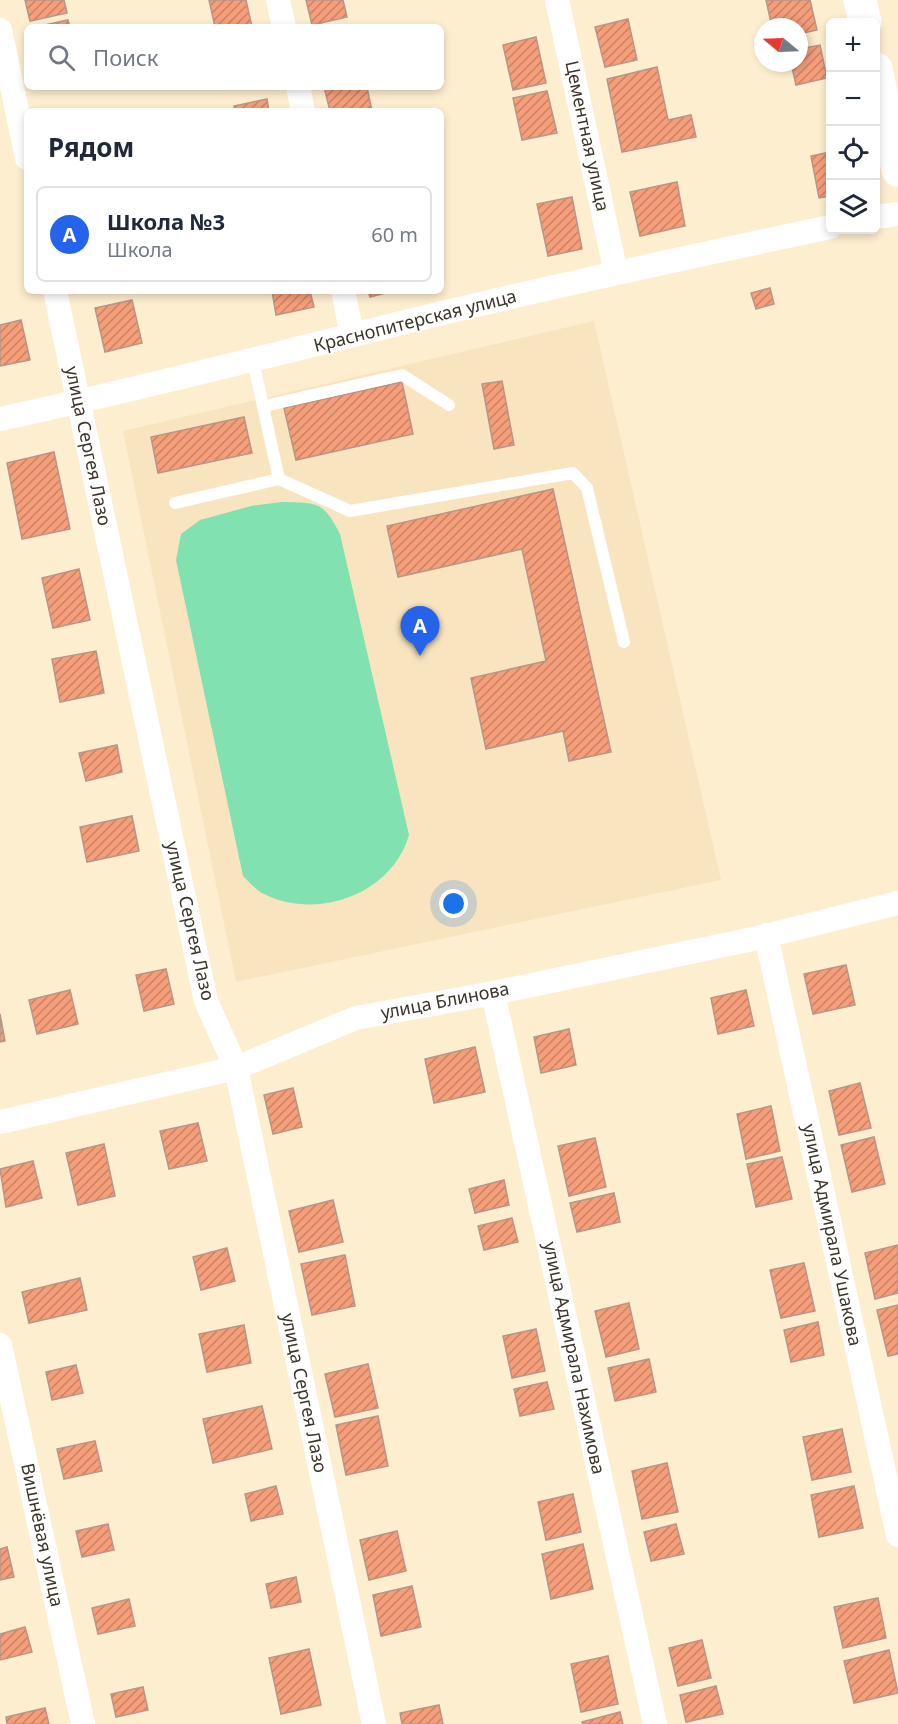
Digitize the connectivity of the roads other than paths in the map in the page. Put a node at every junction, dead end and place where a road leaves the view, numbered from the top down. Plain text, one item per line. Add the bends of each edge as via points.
1 (278, 0) edge
2 (557, 0) edge
3 (860, 0) edge
4 (864, 18) edge
5 (283, 24) edge
6 (0, 30) edge
7 (877, 72) edge
8 (299, 90) edge
9 (302, 108) edge
10 (24, 144) edge
11 (898, 170) edge
12 (898, 214) edge
13 (880, 216) edge
14 (826, 227) edge
15 (616, 273) junction
16 (56, 294) edge
17 (344, 294) edge
18 (352, 335) junction
19 (253, 361) junction
20 (79, 402) junction
21 (449, 405) dead end
22 (264, 406) junction
23 (0, 419) edge
24 (279, 478) junction
25 (175, 503) dead end
26 (624, 642) dead end
27 (898, 903) edge
28 (766, 935) junction
29 (493, 993) junction
30 (236, 1068) junction
31 (0, 1122) edge
32 (0, 1345) edge
33 (898, 1535) edge
34 (83, 1724) edge
35 (374, 1724) edge
36 (655, 1724) edge

1 - 5 street
2 - 15 street, Цементная улица
3 - 4 street
6 - 10 street
7 - 11 street
8 - 9 street
12 - 13 street
14 - 15 street, Краснопитерская улица
15 - 18 street, Краснопитерская улица
16 - 20 street, улица Сергея Лазо
17 - 18 street
18 - 19 street, Краснопитерская улица
19 - 20 street, Краснопитерская улица
19 - 22 lane
20 - 23 street, Краснопитерская улица
20 - 30 street, улица Сергея Лазо via 206,1000
21 - 22 lane via 402,375
22 - 24 lane
24 - 25 lane
24 - 26 lane via 350,511 573,473 587,488
27 - 28 street, улица Блинова
28 - 29 street, улица Блинова
28 - 33 street, улица Адмирала Ушакова
29 - 30 street, улица Блинова via 356,1018
29 - 36 street, улица Адмирала Нахимова
30 - 31 street, улица Блинова
30 - 35 street, улица Сергея Лазо
32 - 34 street, Вишнёвая улица

